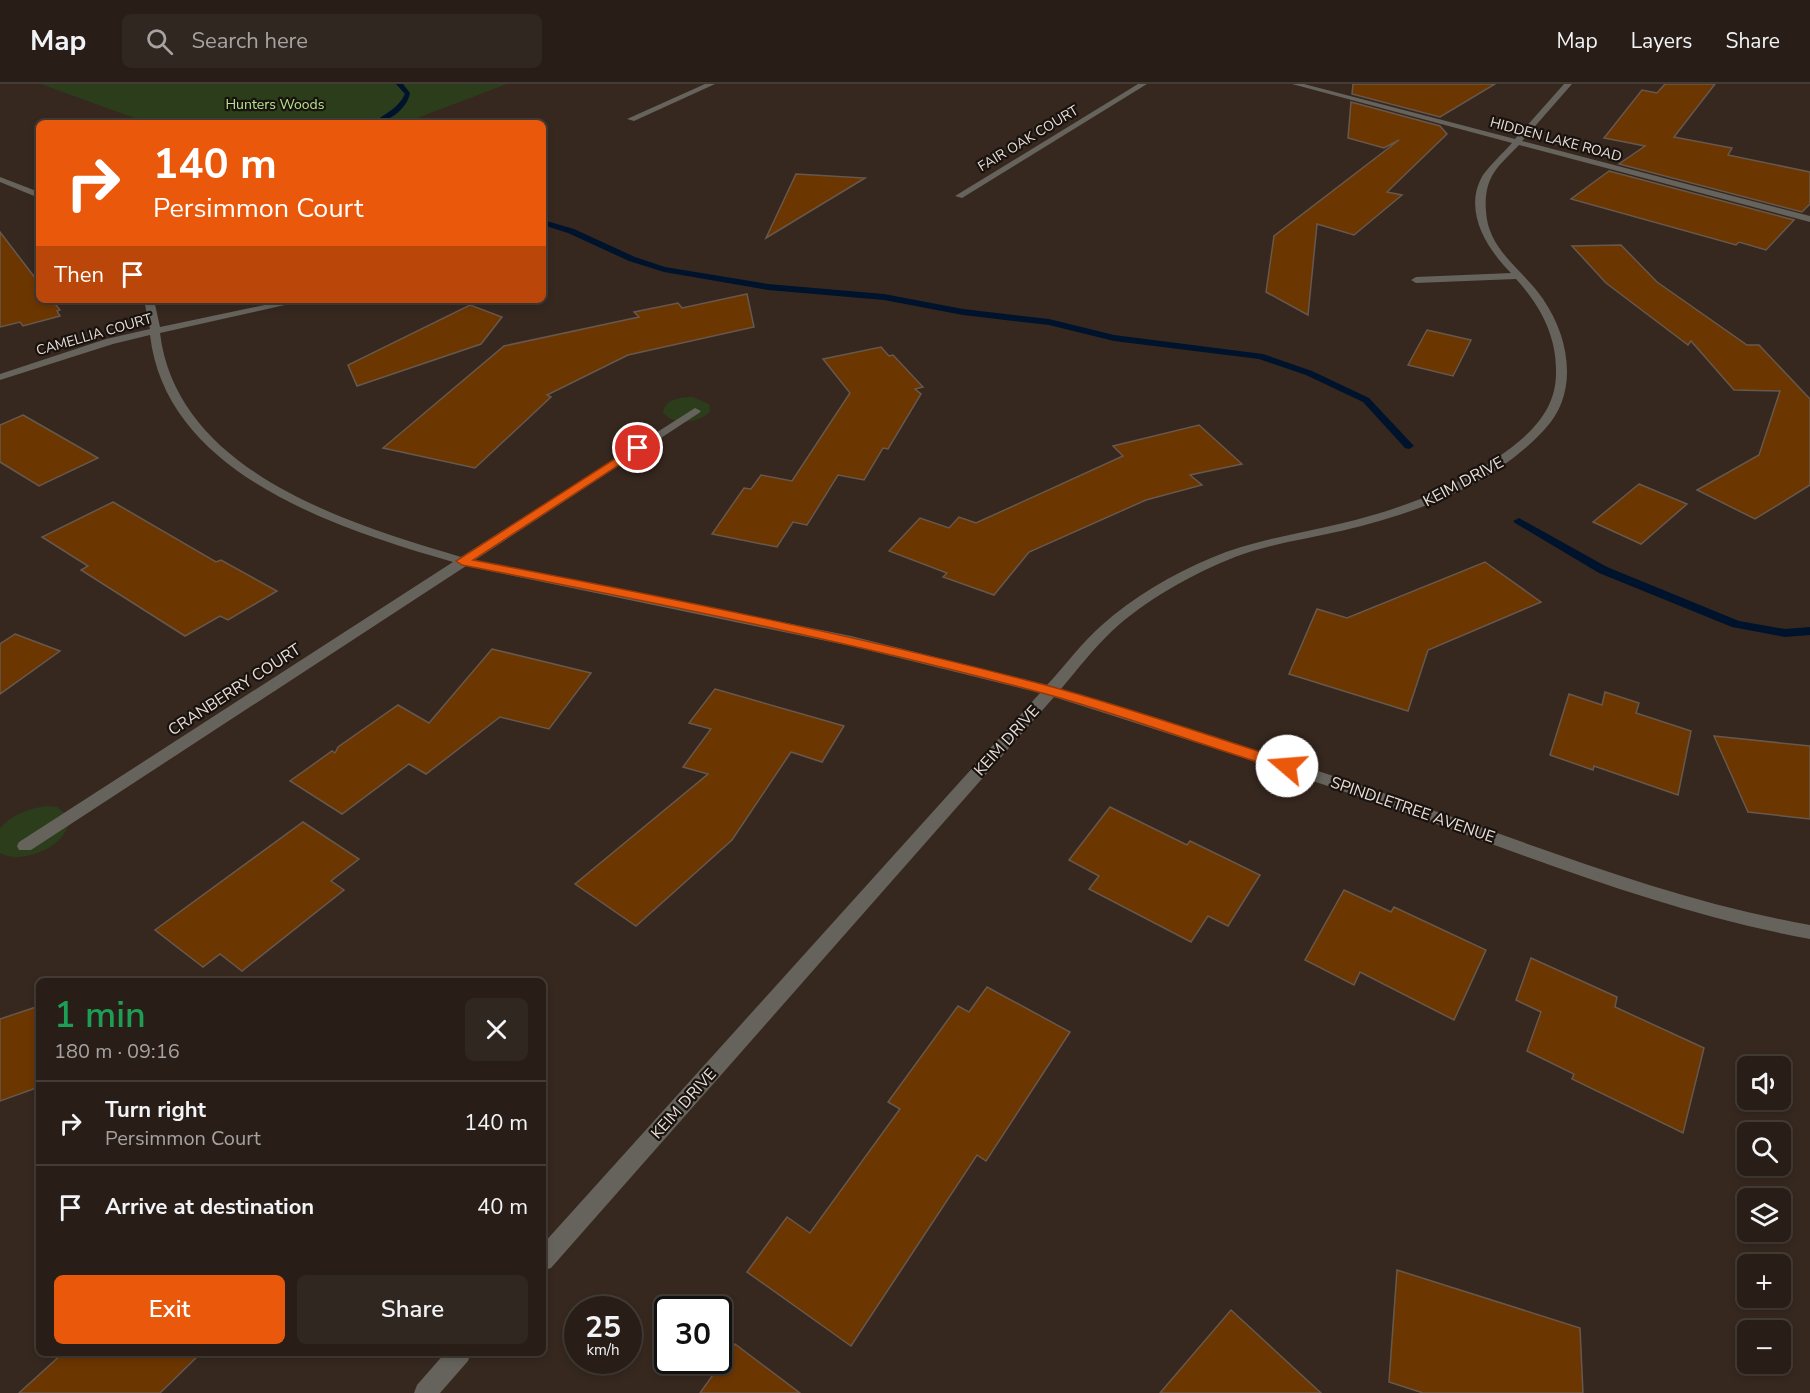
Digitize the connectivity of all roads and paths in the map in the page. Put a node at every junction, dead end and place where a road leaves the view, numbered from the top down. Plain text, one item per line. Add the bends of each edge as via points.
1 (711, 84) edge
2 (1143, 84) edge
3 (1296, 84) edge
4 (1568, 84) edge
5 (631, 118) dead end
6 (1515, 142) junction
7 (0, 179) edge
8 (36, 194) edge
9 (959, 196) dead end
10 (1810, 219) edge
11 (1519, 276) junction
12 (1416, 280) dead end
13 (150, 303) edge
14 (287, 303) edge
15 (155, 330) junction
16 (0, 377) edge
17 (695, 411) dead end
18 (462, 561) junction
19 (1050, 691) junction
20 (25, 846) dead end
21 (1810, 932) edge
22 (546, 1257) edge
23 (457, 1356) edge
24 (425, 1393) edge

1 - 5 street
2 - 9 street, FAIR OAK COURT
3 - 6 street, HIDDEN LAKE ROAD
4 - 6 street, KEIM DRIVE
6 - 10 street, HIDDEN LAKE ROAD
6 - 11 street, KEIM DRIVE via 1487,176 1480,189 1480,204 1488,240
7 - 8 street
11 - 12 street
11 - 19 street, KEIM DRIVE via 1539,299 1563,361 1556,405 1544,424 1517,451 1461,485 1414,507 1234,554 1185,575 1107,628
13 - 15 street, SPINDLETREE AVENUE
14 - 15 street, CAMELLIA COURT
15 - 16 street, CAMELLIA COURT
15 - 18 street, SPINDLETREE AVENUE via 162,371 181,407 206,438 247,472 299,503 346,524
17 - 18 street, CRANBERRY COURT
18 - 19 street, SPINDLETREE AVENUE via 829,636
18 - 20 street, CRANBERRY COURT
19 - 21 street, SPINDLETREE AVENUE via 1310,773 1621,884 1760,923
19 - 22 street, KEIM DRIVE
23 - 24 street

